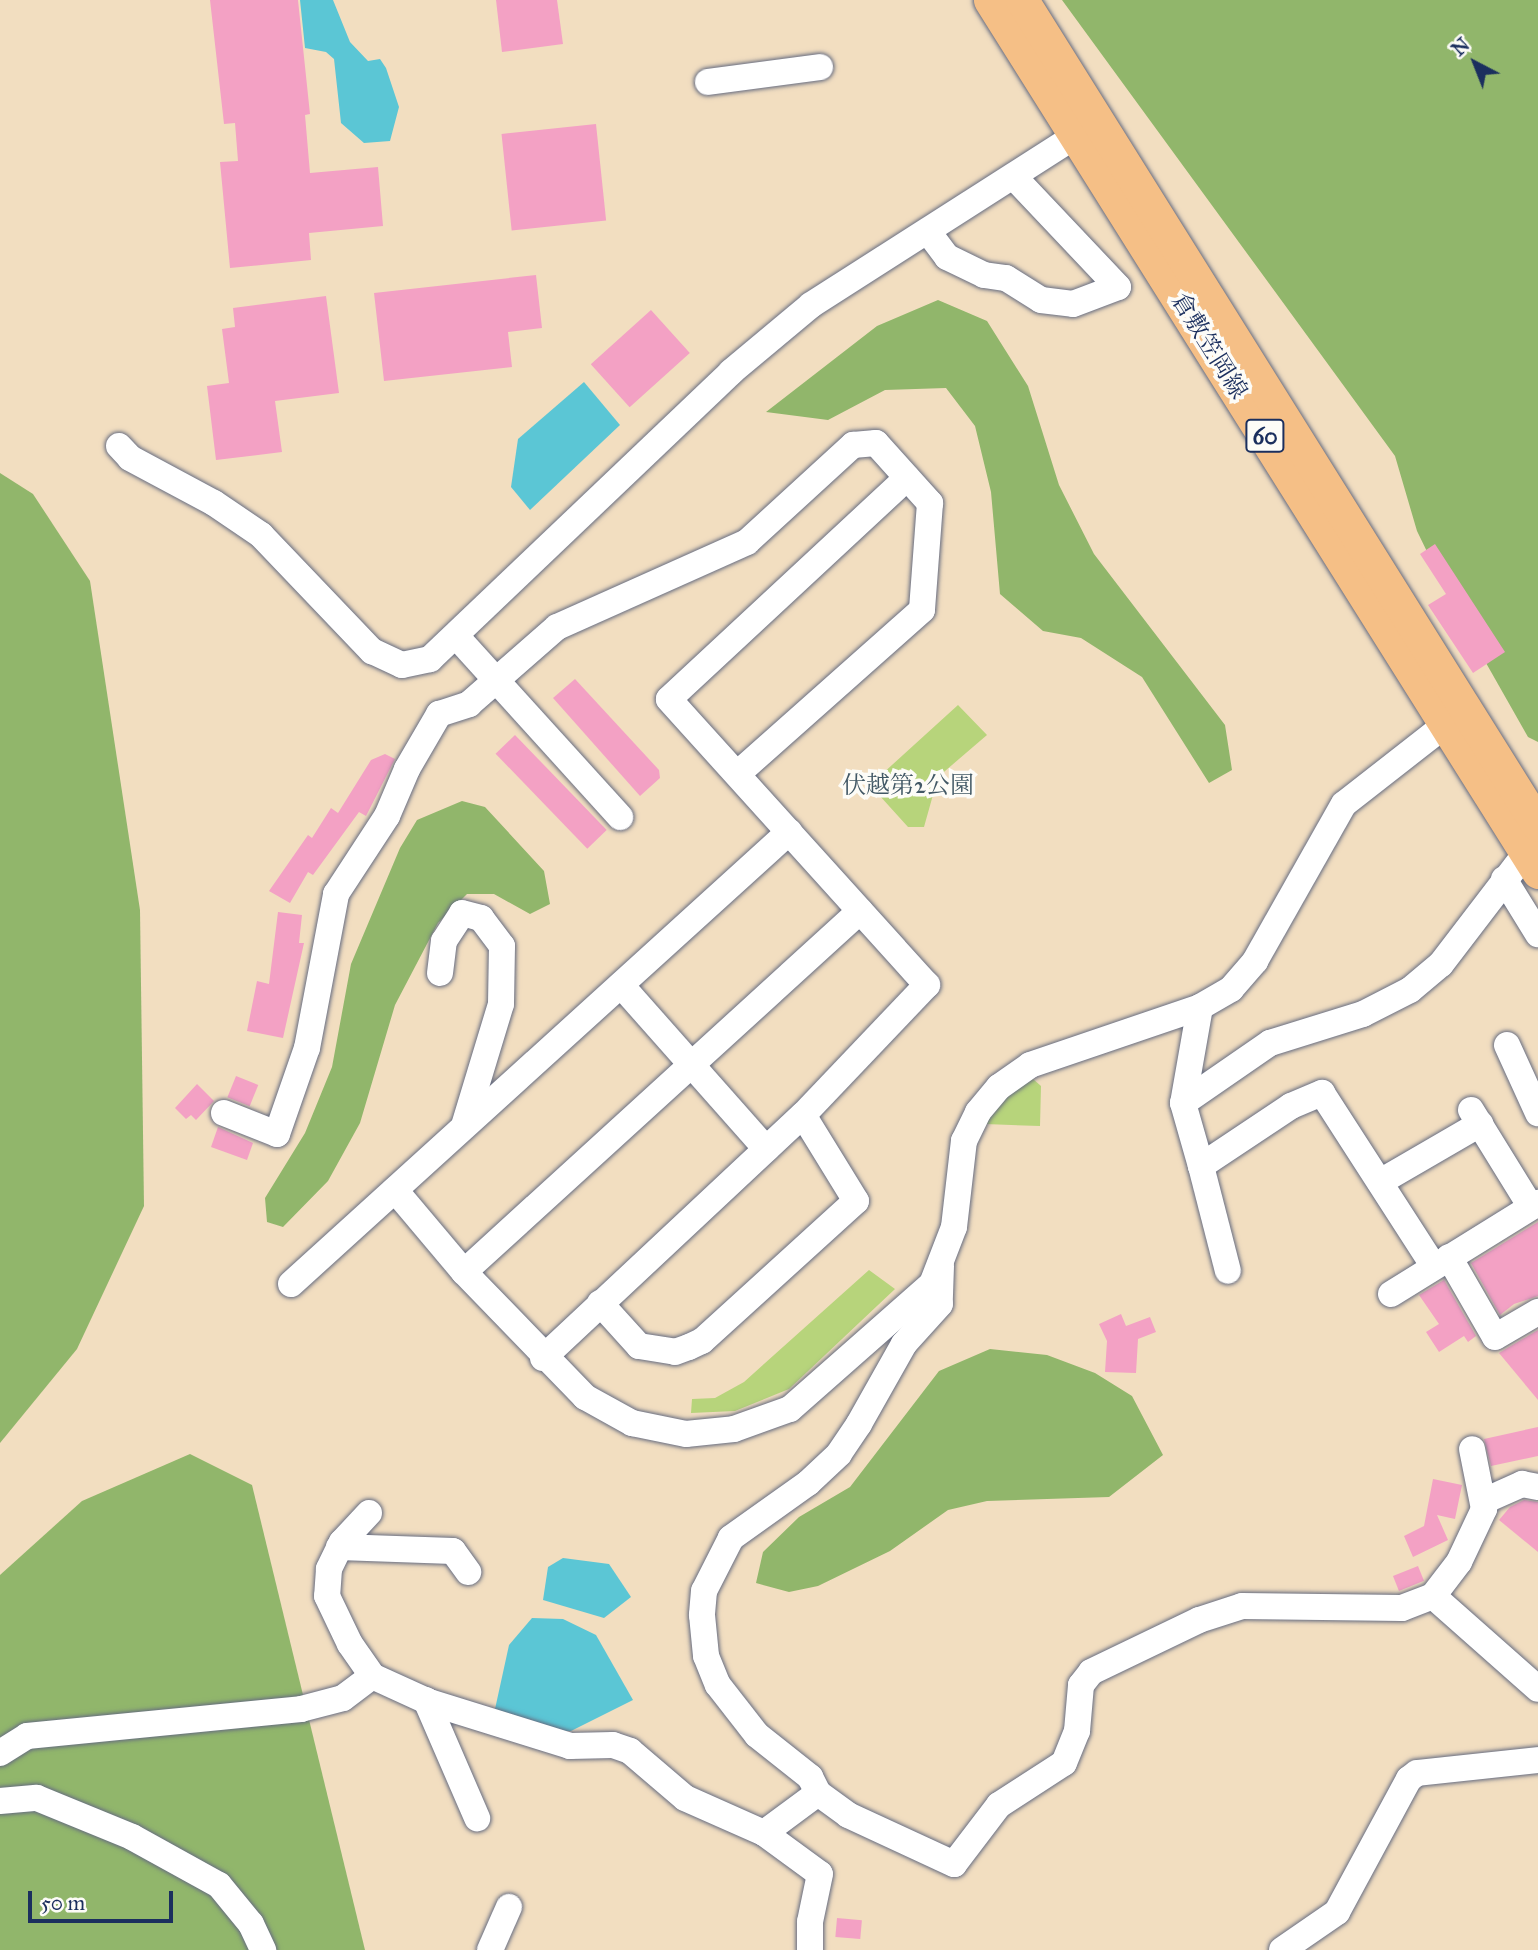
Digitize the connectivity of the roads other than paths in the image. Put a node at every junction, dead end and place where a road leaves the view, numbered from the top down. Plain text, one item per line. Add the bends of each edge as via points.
1 (990, 0) edge
2 (1022, 0) edge
3 (820, 67) dead end
4 (708, 82) dead end
5 (1087, 129) junction
6 (1014, 177) junction
7 (929, 233) junction
8 (119, 446) dead end
9 (907, 478) junction
10 (457, 637) junction
11 (497, 679) junction
12 (1455, 717) junction
13 (737, 774) junction
14 (620, 817) dead end
15 (789, 832) junction
16 (1534, 850) edge
17 (1504, 879) junction
18 (860, 911) junction
19 (1538, 934) edge
20 (440, 973) dead end
21 (621, 985) junction
22 (1200, 1007) junction
23 (1507, 1045) dead end
24 (690, 1066) junction
25 (1182, 1103) junction
26 (224, 1113) dead end
27 (1538, 1113) edge
28 (803, 1115) junction
29 (463, 1128) junction
30 (766, 1149) junction
31 (1201, 1166) junction
32 (1380, 1182) junction
33 (395, 1190) junction
34 (1535, 1205) edge
35 (1441, 1261) junction
36 (941, 1266) junction
37 (1228, 1271) dead end
38 (464, 1272) junction
39 (291, 1284) dead end
40 (1391, 1293) dead end
41 (600, 1303) junction
42 (1538, 1312) edge
43 (542, 1358) junction
44 (1472, 1449) dead end
45 (1538, 1487) edge
46 (1484, 1501) junction
47 (369, 1513) dead end
48 (340, 1547) junction
49 (468, 1572) dead end
50 (1433, 1596) junction
51 (372, 1676) junction
52 (1538, 1689) edge
53 (426, 1700) junction
54 (0, 1753) edge
55 (1538, 1760) edge
56 (818, 1793) junction
57 (0, 1801) edge
58 (477, 1818) dead end
59 (764, 1833) junction
60 (509, 1907) dead end
61 (263, 1950) edge
62 (490, 1950) edge
63 (810, 1950) edge
64 (1282, 1950) edge

1 - 5 main road, 倉敷笠岡線 / 60
2 - 5 main road, 倉敷笠岡線 / 60
3 - 4 street
5 - 6 street
5 - 12 main road, 倉敷笠岡線 / 60
6 - 7 street
6 - 7 street via 1118,287 1073,304 1041,300 1006,278 985,275 947,257
7 - 10 street via 811,305 731,372
8 - 10 street via 130,458 214,503 261,535 386,660 402,665 430,659
9 - 11 street via 876,443 853,445 747,542 557,628
9 - 13 street via 930,503 922,610
9 - 13 street via 669,699
10 - 11 street
11 - 14 street
11 - 26 street via 469,704 439,714 407,769 387,816 336,894 307,1048 277,1134
12 - 16 main road, 倉敷笠岡線 / 60
12 - 22 street via 1344,804 1255,961 1231,989
13 - 15 street
15 - 18 street
15 - 21 street
16 - 17 street
17 - 19 street
17 - 25 street via 1441,964 1410,990 1363,1014 1270,1044
18 - 24 street
18 - 28 street via 927,985
20 - 29 street via 444,941 462,913 481,918 502,946 501,1004
21 - 24 street
21 - 29 street
22 - 25 street
22 - 36 street via 1030,1065 999,1087 978,1112 964,1141 954,1227
23 - 27 street
24 - 30 street
24 - 38 street
25 - 31 street
28 - 30 street
28 - 41 street via 856,1201 690,1347 675,1352 639,1346
29 - 33 street
30 - 41 street
31 - 32 street via 1291,1106 1322,1093
31 - 37 street
32 - 34 street via 1475,1117
32 - 35 street
33 - 38 street
33 - 39 street
34 - 35 street
35 - 40 street
35 - 42 street via 1495,1337
36 - 43 street via 932,1284 790,1409 734,1429 686,1434 632,1423 584,1397
36 - 56 street via 940,1304 904,1344 839,1454 808,1483 731,1538 704,1591 706,1656 718,1685 757,1735 810,1777
38 - 43 street
41 - 43 street
44 - 46 street
45 - 46 street via 1522,1485
46 - 50 street via 1459,1562
47 - 48 street
48 - 49 street via 453,1551
48 - 51 street via 329,1569 327,1596
50 - 52 street
50 - 56 street via 1402,1608 1241,1606 1199,1620 1091,1672 1081,1685 1077,1731 1064,1763 999,1805 954,1864 848,1815
51 - 53 street
51 - 54 street via 343,1698 301,1709 27,1736
53 - 58 street
53 - 59 street via 570,1746 612,1745 630,1751 685,1798
55 - 64 street via 1417,1773 1402,1790 1337,1912
56 - 59 street
57 - 61 street via 37,1798 132,1837 219,1885 251,1924
59 - 63 street via 820,1874 810,1922
60 - 62 street

